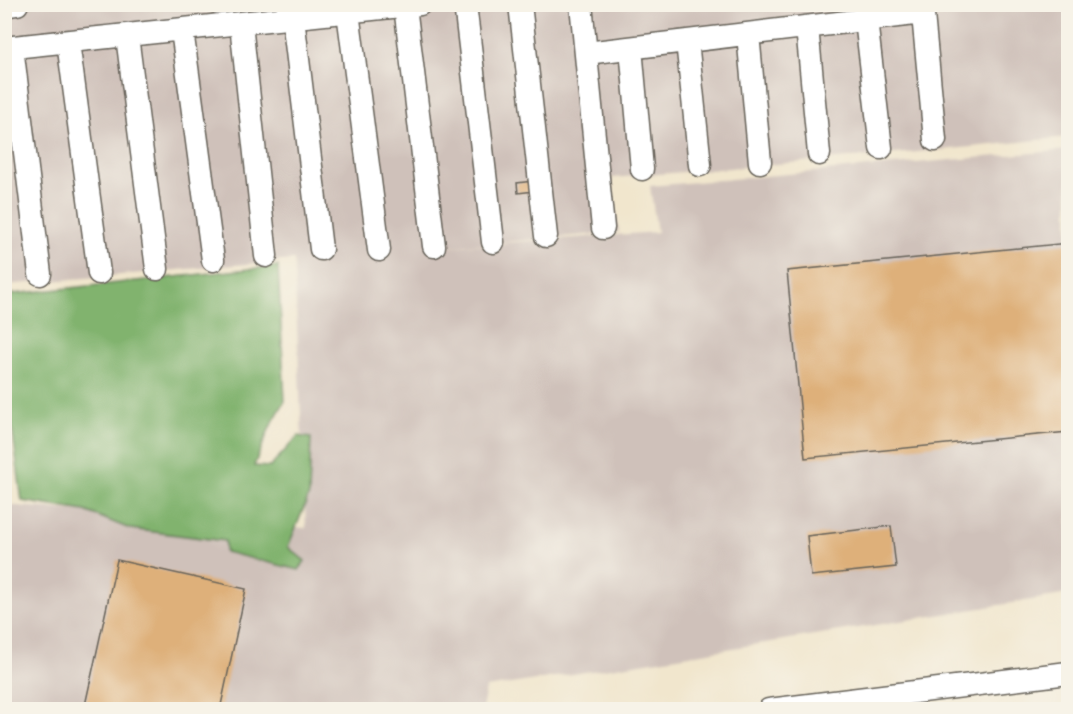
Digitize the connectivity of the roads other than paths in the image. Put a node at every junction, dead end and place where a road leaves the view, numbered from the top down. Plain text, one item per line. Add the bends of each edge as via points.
1 (17, 4) edge
2 (465, 4) edge
3 (520, 4) edge
4 (581, 4) edge
5 (412, 5) edge
6 (4, 6) edge
7 (922, 9) edge
8 (348, 12) junction
9 (293, 18) junction
10 (866, 20) junction
11 (241, 24) junction
12 (807, 27) junction
13 (182, 30) junction
14 (748, 34) junction
15 (127, 36) junction
16 (687, 41) junction
17 (68, 42) junction
18 (8, 48) edge
19 (631, 48) junction
20 (586, 53) junction
21 (935, 140) dead end
22 (881, 148) dead end
23 (819, 154) dead end
24 (760, 162) dead end
25 (700, 165) dead end
26 (642, 169) dead end
27 (603, 228) dead end
28 (546, 236) dead end
29 (493, 242) dead end
30 (434, 246) dead end
31 (321, 249) dead end
32 (379, 250) dead end
33 (266, 255) dead end
34 (213, 260) dead end
35 (157, 269) dead end
36 (99, 273) dead end
37 (40, 274) dead end
38 (1068, 673) edge
39 (769, 710) edge

1 - 6 lane
2 - 29 lane
3 - 28 lane
4 - 20 lane
5 - 8 lane
5 - 30 lane
7 - 10 lane
7 - 21 lane
8 - 9 lane
8 - 32 lane
9 - 11 lane
9 - 31 lane
10 - 12 lane
10 - 22 lane
11 - 13 lane
11 - 33 lane
12 - 14 lane
12 - 23 lane
13 - 15 lane
13 - 34 lane
14 - 16 lane
14 - 24 lane
15 - 17 lane
15 - 35 lane
16 - 19 lane
16 - 25 lane
17 - 18 lane
17 - 36 lane
18 - 37 lane
19 - 20 lane
19 - 26 lane
20 - 27 lane
38 - 39 lane

